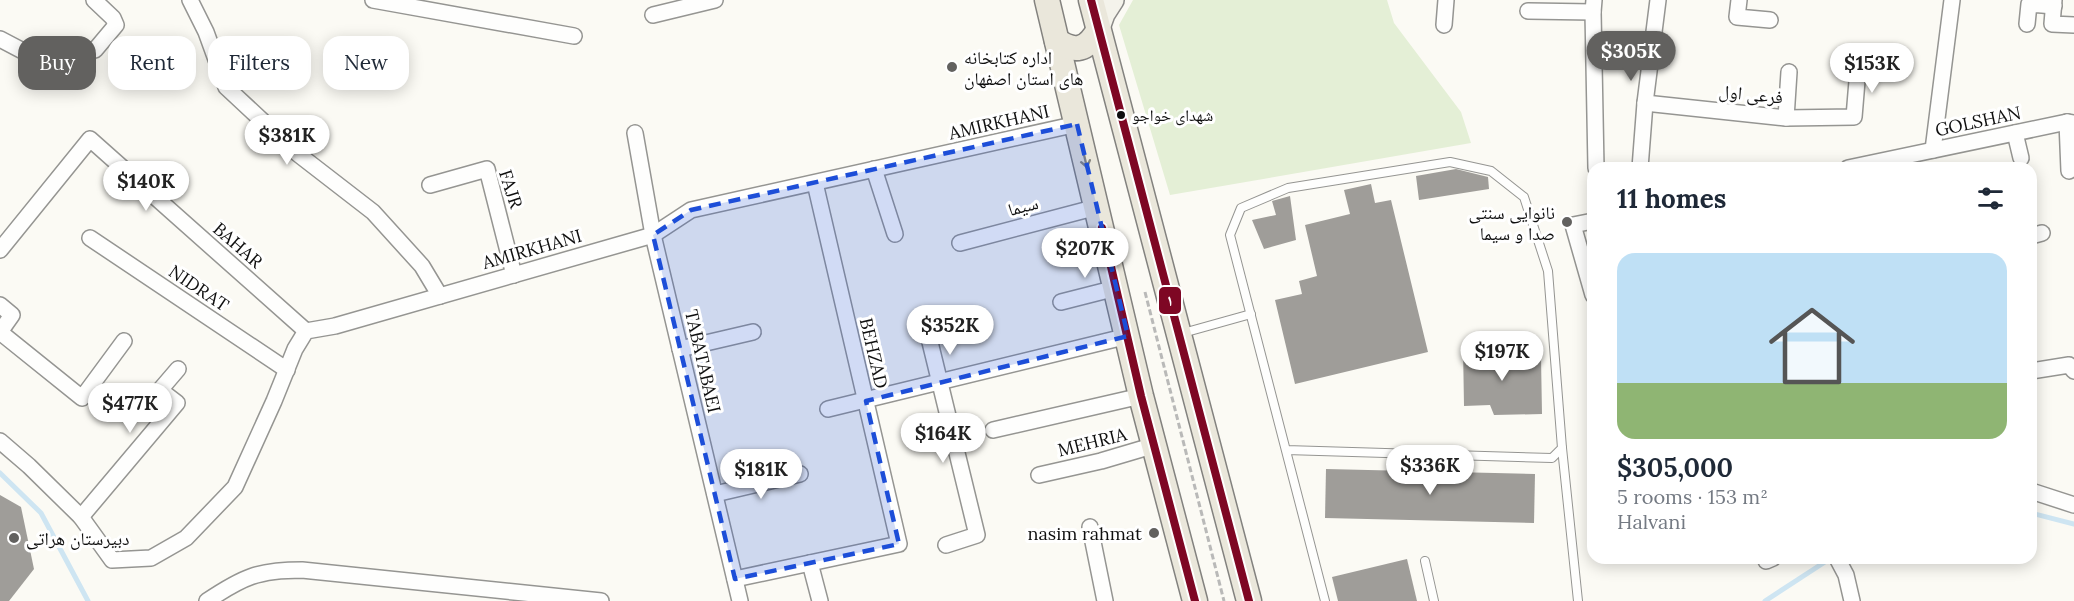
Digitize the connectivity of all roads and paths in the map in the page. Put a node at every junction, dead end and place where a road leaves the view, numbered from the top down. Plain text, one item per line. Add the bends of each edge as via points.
1 (94, 0) edge
2 (190, 0) edge
3 (373, 0) edge
4 (1047, 0) edge
5 (1091, 0) edge
6 (1113, 0) edge
7 (1446, 0) edge
8 (1658, 0) edge
9 (1739, 0) edge
10 (1952, 0) edge
11 (709, 1) edge
12 (408, 3) edge
13 (2054, 3) edge
14 (1594, 6) edge
15 (1528, 11) dead end
16 (653, 15) dead end
17 (1770, 20) dead end
18 (2027, 24) dead end
19 (1444, 25) dead end
20 (2074, 26) edge
21 (1098, 31) junction
22 (574, 36) dead end
23 (0, 39) edge
24 (1057, 40) junction
25 (18, 48) edge
26 (96, 49) edge
27 (1858, 69) dead end
28 (1789, 72) dead end
29 (1644, 103) junction
30 (1786, 118) junction
31 (2070, 123) edge
32 (1077, 124) junction
33 (635, 133) dead end
34 (2015, 133) junction
35 (1933, 150) junction
36 (2021, 158) dead end
37 (1596, 162) edge
38 (1640, 162) edge
39 (1898, 162) edge
40 (874, 170) junction
41 (2069, 171) dead end
42 (815, 183) junction
43 (430, 185) dead end
44 (1097, 207) junction
45 (1587, 222) edge
46 (895, 234) dead end
47 (653, 235) junction
48 (90, 238) dead end
49 (960, 243) dead end
50 (0, 250) edge
51 (1587, 274) edge
52 (514, 275) junction
53 (1143, 282) dead end
54 (1116, 288) junction
55 (440, 296) junction
56 (1061, 302) dead end
57 (0, 305) edge
58 (1251, 314) junction
59 (306, 330) junction
60 (0, 332) edge
61 (753, 332) dead end
62 (1179, 334) junction
63 (1128, 336) junction
64 (929, 338) dead end
65 (124, 341) dead end
66 (680, 349) junction
67 (178, 369) dead end
68 (286, 370) junction
69 (2037, 370) edge
70 (2074, 371) edge
71 (940, 382) junction
72 (1141, 396) junction
73 (866, 401) junction
74 (828, 409) dead end
75 (993, 430) dead end
76 (0, 441) edge
77 (1155, 445) junction
78 (1562, 448) junction
79 (1286, 450) junction
80 (800, 474) dead end
81 (1039, 475) dead end
82 (2037, 493) edge
83 (715, 494) junction
84 (2074, 505) edge
85 (81, 517) junction
86 (1090, 527) dead end
87 (946, 545) dead end
88 (1425, 561) dead end
89 (810, 563) junction
90 (1840, 564) edge
91 (735, 579) junction
92 (207, 601) edge
93 (601, 601) edge
94 (740, 601) edge
95 (820, 601) edge
96 (1106, 601) edge
97 (1195, 601) edge
98 (1224, 601) edge
99 (1249, 601) edge
100 (1325, 601) edge
101 (1434, 601) edge
102 (1578, 601) edge
103 (1852, 601) edge

1 - 26 street via 116,25
2 - 55 street via 226,87 298,154 373,212 422,266
3 - 12 street
4 - 24 main road
5 - 21 main road
6 - 21 main road
7 - 19 street
8 - 29 street
9 - 17 street via 1737,17
10 - 35 street
11 - 16 street
12 - 22 street
13 - 18 street via 2029,4
13 - 20 street via 2052,24
14 - 15 street
14 - 37 street
21 - 24 main road via 1092,42 1081,48 1068,48
21 - 62 main road
23 - 25 street
24 - 32 main road
27 - 30 street, فرعی اول via 1854,117
28 - 30 street
29 - 30 street, فرعی اول
29 - 38 street
31 - 34 street, GOLSHAN
31 - 41 street
32 - 40 street, AMIRKHANI
32 -> 44 main road
33 - 47 street, TABATABAEI
34 - 35 street, GOLSHAN
34 - 36 street
35 - 39 street, GOLSHAN
40 - 42 street, AMIRKHANI
40 - 46 street
42 - 47 street, AMIRKHANI via 691,210
42 - 73 street, BEHZAD
43 - 52 street, FAJR via 487,169
44 - 49 street, سیما
44 - 54 main road
45 - 51 street via 1573,225
47 - 52 street, AMIRKHANI
47 - 66 street, TABATABAEI
48 - 68 street, NIDRAT
50 - 59 street, BAHAR via 90,139
52 - 55 street, AMIRKHANI
53 - 98 path
54 - 56 street
54 - 63 main road
55 - 59 street, AMIRKHANI via 335,326
57 - 60 street via 12,315
58 - 62 lane
58 - 78 lane via 1230,235 1241,208 1288,188 1450,162 1491,171 1524,197 1548,271
58 - 79 lane
59 - 68 street
60 - 65 street via 82,398
61 - 66 street
62 - 99 main road
63 - 71 street
63 - 72 main road
64 - 71 street
66 - 83 street, TABATABAEI
67 - 85 street via 160,390 177,403
68 - 85 street via 235,487 186,538 151,558 112,560
69 - 70 street via 2069,365
71 - 73 street
71 - 87 street via 977,535
72 - 75 street
72 - 77 main road
73 - 74 street
73 - 89 street, BEHZAD via 899,544
76 - 85 street
77 - 81 street, MEHRIA
77 - 97 main road
78 - 79 lane via 1552,458
78 - 102 lane
79 - 100 lane
80 - 83 street
82 - 84 street
83 - 91 street, TABATABAEI
86 - 96 street
88 - 101 lane
89 - 91 street, BEHZAD
89 - 95 street
90 - 103 street
91 - 94 street, TABATABAEI
92 - 93 street via 234,582 275,570

